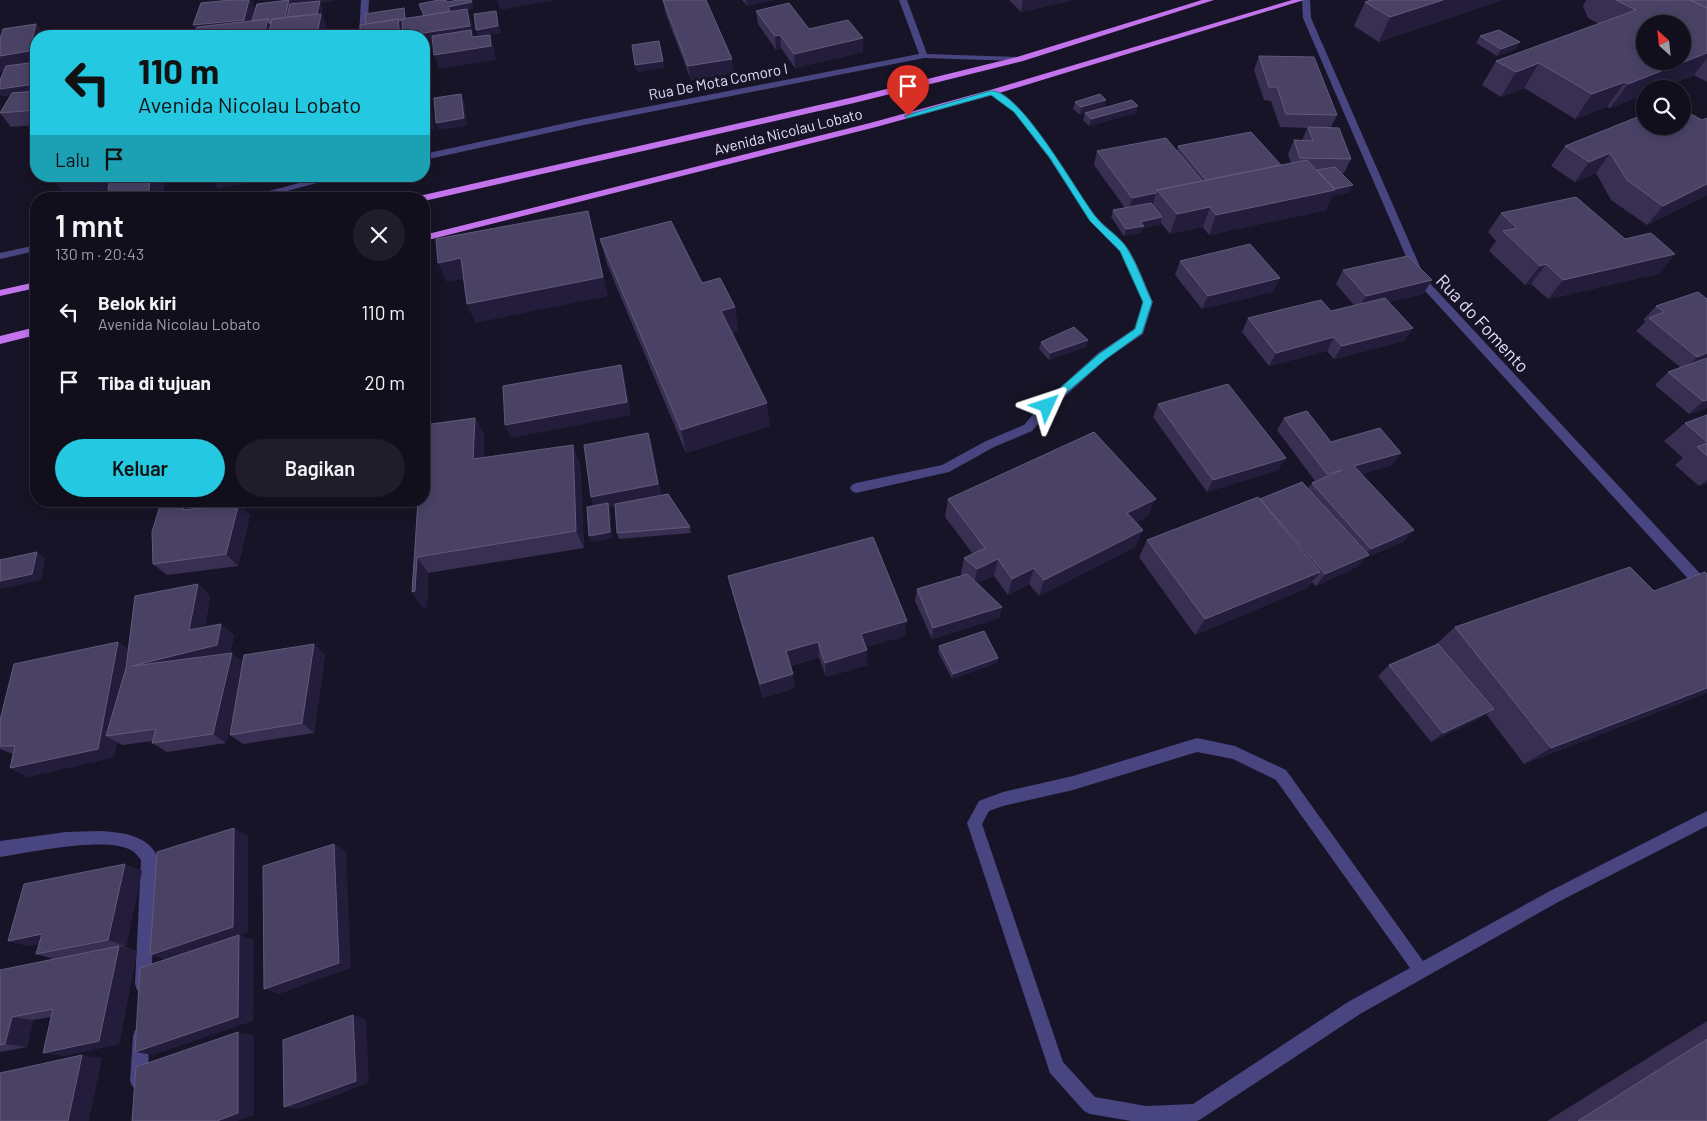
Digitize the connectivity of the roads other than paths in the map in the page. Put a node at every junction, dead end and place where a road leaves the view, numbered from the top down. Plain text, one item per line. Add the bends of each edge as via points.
1 (365, 0) edge
2 (904, 0) edge
3 (1210, 0) edge
4 (1300, 0) edge
5 (1306, 0) edge
6 (363, 30) edge
7 (924, 56) junction
8 (1020, 59) junction
9 (993, 92) junction
10 (430, 156) edge
11 (314, 182) edge
12 (273, 192) edge
13 (430, 196) edge
14 (430, 236) edge
15 (30, 249) edge
16 (0, 256) edge
17 (30, 286) edge
18 (0, 293) edge
19 (30, 332) edge
20 (0, 340) edge
21 (856, 488) dead end
22 (1707, 571) edge
23 (1693, 575) junction
24 (1707, 590) edge
25 (1707, 818) edge
26 (0, 848) edge
27 (1421, 971) junction
28 (142, 1003) edge
29 (142, 1023) edge
30 (138, 1101) edge

1 - 6 street
2 - 7 street
3 - 8 main road, Avenida Nicolau Lobato
4 - 9 main road, Avenida Nicolau Lobato
5 - 23 street, Rua do Fomento via 1307,18 1421,280
7 - 8 street, Rua De Mota Comoro I
7 - 10 street, Rua De Mota Comoro I via 594,120
8 - 13 main road, Avenida Nicolau Lobato
9 - 14 main road, Avenida Nicolau Lobato
9 - 21 street via 1017,110 1053,157 1093,219 1124,250 1148,302 1139,330 1102,356 1047,406 1028,428 945,469
11 - 12 street
15 - 16 street
17 - 18 main road
19 - 20 main road
22 - 23 street
23 - 24 street, Rua do Fomento
25 - 27 street via 1555,896
26 - 28 street via 108,839 132,843 149,856
27 - 27 street via 1281,775 1235,753 1197,745 1073,784 1003,799 984,806 974,823 1056,1067 1090,1104 1146,1115 1196,1113 1354,1008
29 - 30 street

